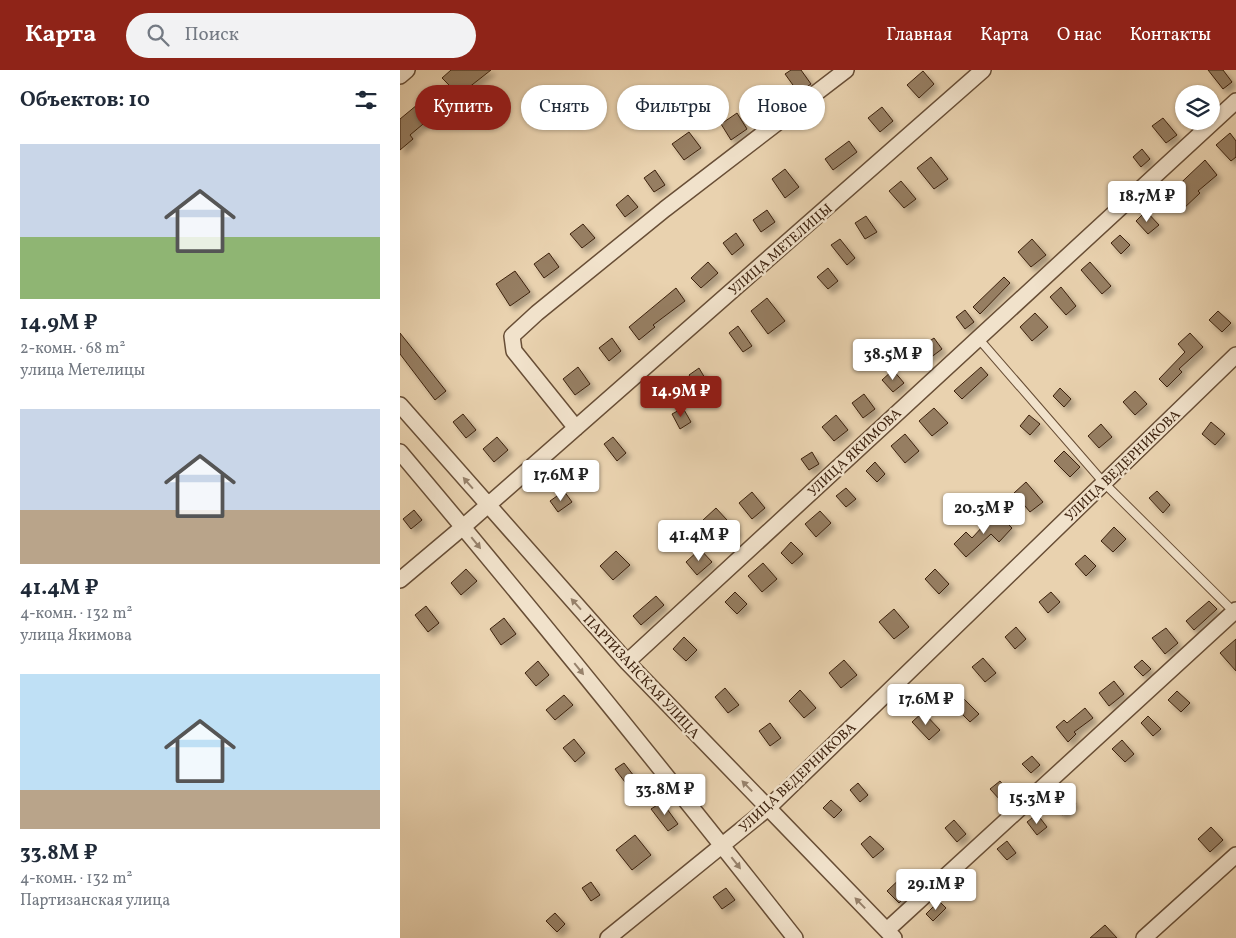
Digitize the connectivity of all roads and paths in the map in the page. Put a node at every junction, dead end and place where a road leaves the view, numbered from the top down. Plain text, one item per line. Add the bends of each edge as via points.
1 (407, 70) edge
2 (846, 70) edge
3 (983, 70) edge
4 (400, 76) edge
5 (1236, 101) edge
6 (978, 338) junction
7 (1236, 355) edge
8 (400, 405) edge
9 (576, 428) junction
10 (400, 452) edge
11 (1104, 483) junction
12 (488, 505) junction
13 (463, 527) junction
14 (400, 580) edge
15 (1235, 611) edge
16 (627, 662) junction
17 (768, 808) junction
18 (722, 845) junction
19 (1236, 855) edge
20 (890, 934) edge
21 (608, 938) edge
22 (795, 938) edge
23 (1144, 938) edge

1 - 4 street
2 - 9 street via 665,209 512,336 514,351
3 - 9 street, УЛИЦА МЕТЕЛИЦЫ
5 - 6 street, УЛИЦА ЯКИМОВА
6 - 11 lane
6 - 16 street, УЛИЦА ЯКИМОВА
7 - 11 street, УЛИЦА ВЕДЕРНИКОВА
12 -> 8 street, ПАРТИЗАНСКАЯ УЛИЦА
9 - 12 street, УЛИЦА МЕТЕЛИЦЫ
10 - 13 street
11 - 15 lane
11 - 17 street, УЛИЦА ВЕДЕРНИКОВА
12 - 13 street, УЛИЦА МЕТЕЛИЦЫ
16 -> 12 street, ПАРТИЗАНСКАЯ УЛИЦА
13 - 14 street, УЛИЦА МЕТЕЛИЦЫ
13 -> 18 street
15 - 20 street
17 -> 16 street, ПАРТИЗАНСКАЯ УЛИЦА
17 - 18 street, УЛИЦА ВЕДЕРНИКОВА
20 -> 17 street, ПАРТИЗАНСКАЯ УЛИЦА
18 - 21 street, УЛИЦА ВЕДЕРНИКОВА
18 -> 22 street
19 - 23 street

